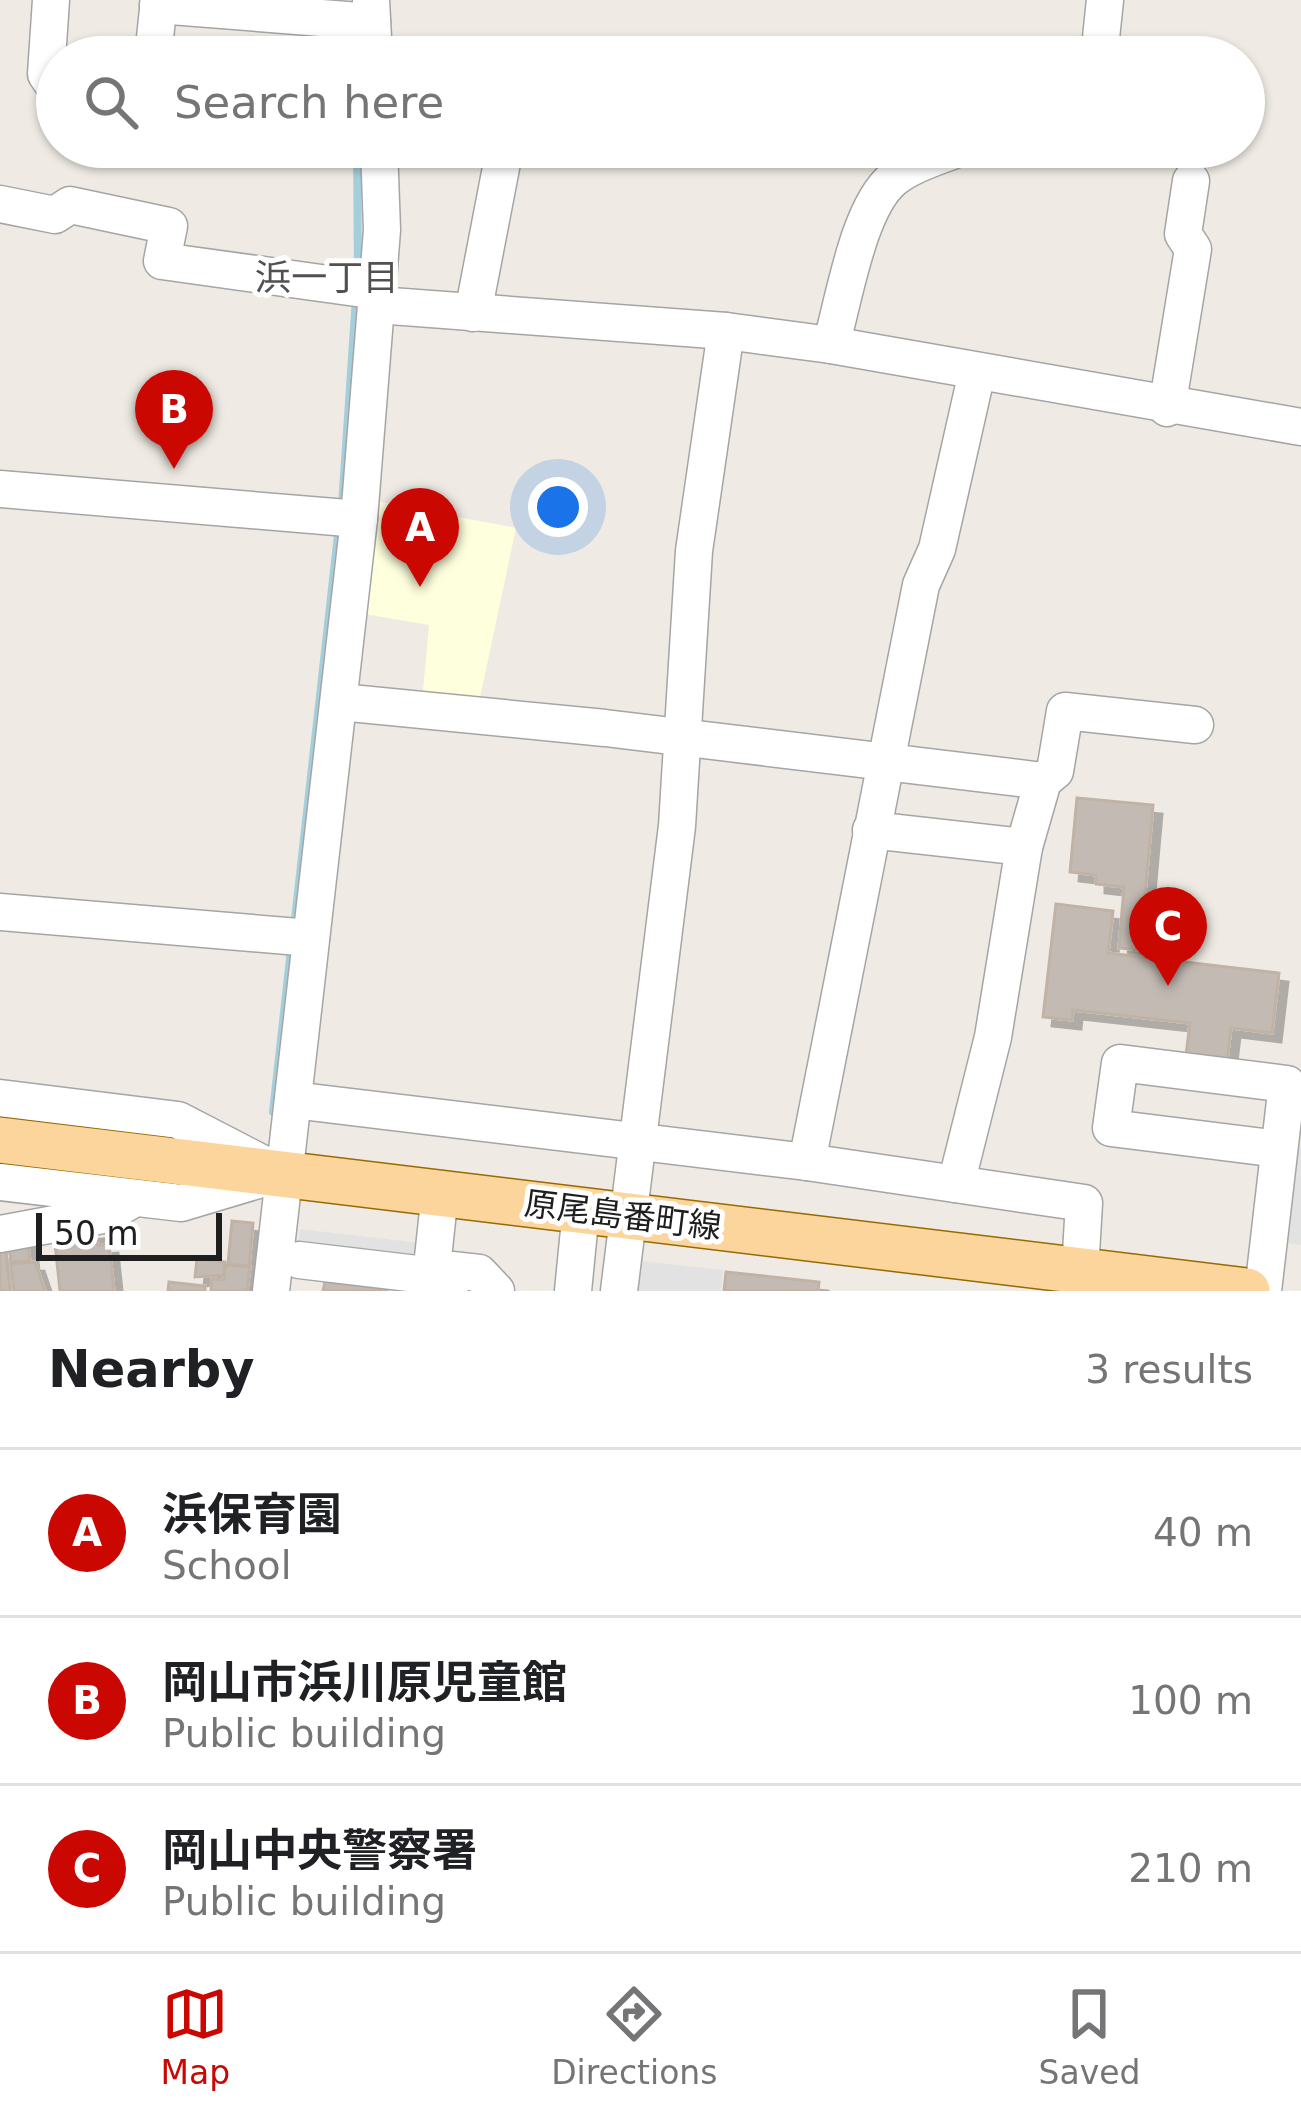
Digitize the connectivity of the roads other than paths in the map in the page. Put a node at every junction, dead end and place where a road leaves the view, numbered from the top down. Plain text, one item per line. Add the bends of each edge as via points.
1 (51, 0) edge
2 (1105, 0) edge
3 (159, 2) edge
4 (364, 24) edge
5 (49, 36) edge
6 (155, 36) edge
7 (1102, 36) edge
8 (377, 168) edge
9 (501, 168) edge
10 (913, 168) edge
11 (1191, 181) dead end
12 (0, 204) edge
13 (368, 294) junction
14 (473, 313) junction
15 (726, 331) junction
16 (831, 345) junction
17 (977, 372) junction
18 (1167, 408) junction
19 (1301, 427) edge
20 (0, 490) edge
21 (347, 518) junction
22 (340, 702) junction
23 (1195, 725) dead end
24 (683, 737) junction
25 (884, 762) junction
26 (1043, 781) junction
27 (872, 830) junction
28 (1024, 847) junction
29 (0, 912) edge
30 (299, 936) junction
31 (0, 1097) edge
32 (292, 1100) junction
33 (1288, 1136) edge
34 (0, 1140) edge
35 (637, 1140) junction
36 (807, 1162) junction
37 (283, 1173) junction
38 (0, 1182) edge
39 (956, 1184) junction
40 (440, 1193) junction
41 (134, 1198) junction
42 (581, 1210) junction
43 (629, 1216) junction
44 (0, 1234) edge
45 (299, 1260) dead end
46 (1080, 1270) junction
47 (444, 1282) edge
48 (271, 1291) edge
49 (496, 1291) edge
50 (573, 1291) edge
51 (619, 1291) edge
52 (1247, 1291) edge
53 (1263, 1291) edge

1 - 5 street
2 - 7 street
3 - 4 street
3 - 6 street
8 - 13 street
9 - 14 street
10 - 16 street via 881,190 868,214
11 - 18 street via 1184,234 1193,249
12 - 13 street via 56,215 70,205 169,226 162,262
13 - 14 street
13 - 21 street
14 - 15 street
15 - 16 street
15 - 24 street via 694,551
16 - 17 street
17 - 18 street
17 - 25 street
18 - 19 street
20 - 21 street
21 - 22 street
22 - 24 street
22 - 30 street
23 - 26 street via 1065,711 1055,771
24 - 25 street
24 - 35 street
25 - 26 street
25 - 27 street
26 - 28 street
27 - 28 street
27 - 36 street
28 - 39 street via 993,1037
29 - 30 street
30 - 32 street
31 - 37 street via 190,1123
32 - 35 street
32 - 37 street
33 - 33 street via 1111,1128 1120,1063 1287,1084
33 - 53 street
34 - 37 main road, 原尾島番町線
35 - 36 street
35 - 43 street
36 - 39 street
37 - 40 main road, 原尾島番町線
37 - 41 street via 192,1202
37 - 48 street
38 - 41 street
39 - 46 street via 1084,1203
40 - 42 main road, 原尾島番町線
40 - 47 street
41 - 44 street via 108,1214
42 - 43 main road, 原尾島番町線
42 - 50 street
43 - 46 main road, 原尾島番町線
43 - 51 street
45 - 47 street
46 - 52 main road, 原尾島番町線
47 - 49 street via 452,1270 479,1273

